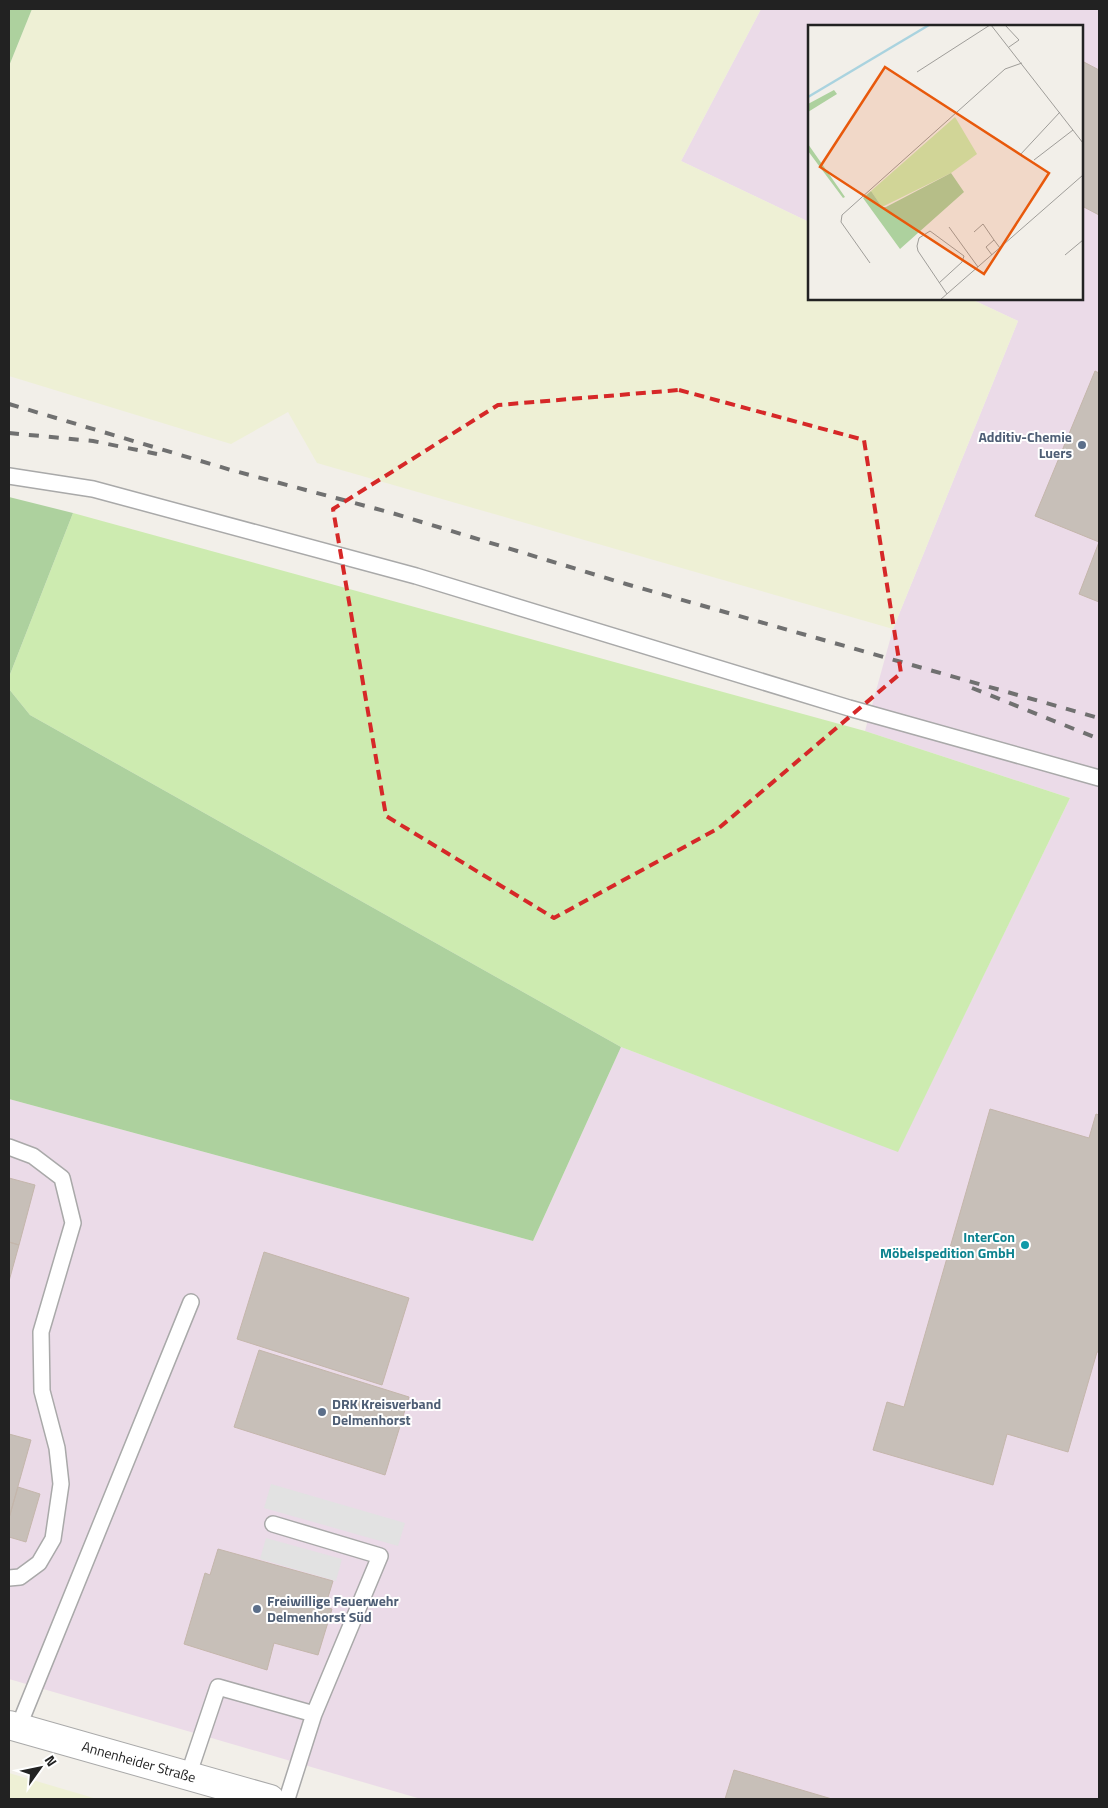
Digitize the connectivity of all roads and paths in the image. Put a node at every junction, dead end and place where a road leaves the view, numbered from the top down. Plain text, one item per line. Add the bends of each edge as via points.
1 (9, 476) edge
2 (1099, 778) edge
3 (9, 1147) edge
4 (191, 1302) dead end
5 (273, 1524) dead end
6 (9, 1578) edge
7 (314, 1714) junction
8 (14, 1726) edge
9 (188, 1776) junction
10 (270, 1799) edge
11 (287, 1799) edge

1 - 2 lane via 94,489 416,576 849,708
3 - 6 lane via 34,1156 62,1178 74,1223 41,1332 42,1391 57,1448 61,1484 53,1539 39,1563 20,1578
4 - 8 lane
5 - 7 lane via 380,1556
7 - 9 lane via 218,1687
7 - 11 lane
8 - 9 street, Annenheider Straße
9 - 10 street, Annenheider Straße

